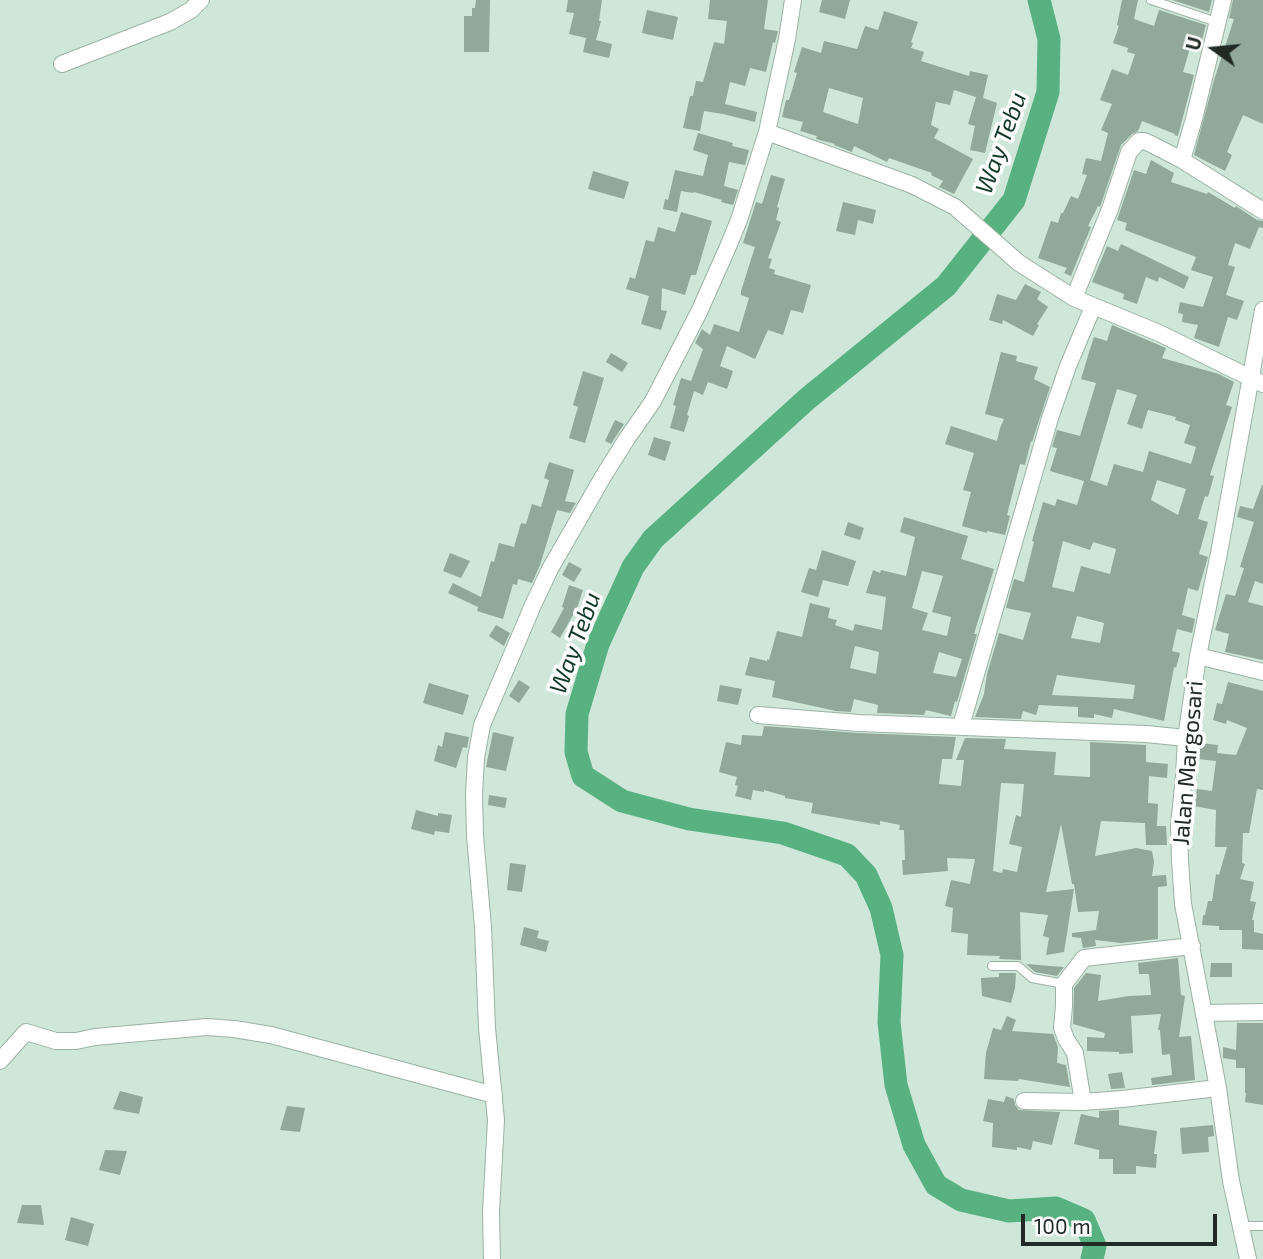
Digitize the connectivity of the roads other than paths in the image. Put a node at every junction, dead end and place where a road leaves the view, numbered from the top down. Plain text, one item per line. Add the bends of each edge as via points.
1 (201, 0) edge
2 (793, 0) edge
3 (1151, 0) edge
4 (1223, 0) edge
5 (1217, 22) junction
6 (62, 64) dead end
7 (767, 132) junction
8 (1182, 160) junction
9 (1263, 211) edge
10 (1074, 298) junction
11 (1093, 307) junction
12 (1263, 310) edge
13 (1257, 381) edge
14 (1198, 656) junction
15 (1263, 672) edge
16 (758, 715) dead end
17 (961, 726) junction
18 (1185, 738) junction
19 (1192, 946) junction
20 (992, 966) dead end
21 (1064, 984) junction
22 (1263, 1012) edge
23 (1204, 1013) junction
24 (0, 1061) edge
25 (1218, 1088) junction
26 (494, 1095) junction
27 (1024, 1101) dead end
28 (1083, 1102) junction
29 (1241, 1226) junction
30 (1263, 1226) edge
31 (492, 1259) edge
32 (1248, 1259) edge

1 - 6 street via 170,22
2 - 7 street
3 - 5 lane
4 - 5 street
5 - 8 street
7 - 10 street via 912,185 955,207 1019,263
7 - 26 street via 739,220 699,312 653,401 550,569 482,725 476,758 475,836
8 - 9 street
8 - 10 street via 1144,141 1129,152
10 - 11 street
11 - 13 street via 1159,332
11 - 17 street via 1050,418
12 - 13 street, Jalan Margosari
13 - 14 street, Jalan Margosari
14 - 15 street
14 - 18 street, Jalan Margosari
16 - 17 street
17 - 18 street
18 - 19 street, Jalan Margosari via 1180,861
19 - 21 street via 1084,958
19 - 23 street, Jalan Margosari
20 - 21 lane via 1018,966 1032,978
21 - 28 street via 1062,1028 1075,1053
22 - 23 street
23 - 25 street, Jalan Margosari
24 - 26 street via 26,1032 76,1041 234,1028
25 - 28 street
25 - 29 street, Jalan Margosari
26 - 31 street
27 - 28 street
29 - 30 lane
29 - 32 street, Jalan Margosari

